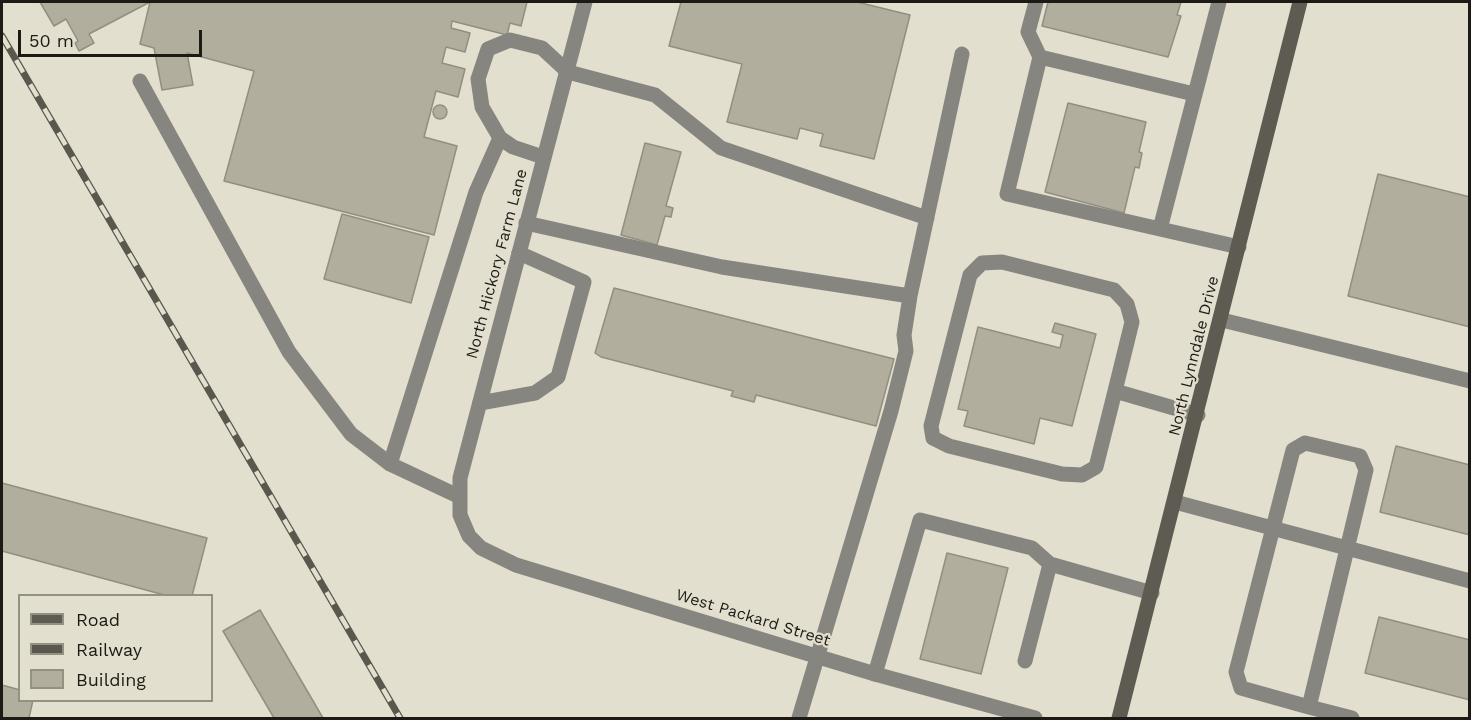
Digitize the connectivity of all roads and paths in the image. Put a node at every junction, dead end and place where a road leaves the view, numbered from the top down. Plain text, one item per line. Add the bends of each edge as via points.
1 (585, 2) edge
2 (1036, 2) edge
3 (1219, 2) edge
4 (1300, 2) edge
5 (962, 54) dead end
6 (1040, 57) junction
7 (568, 72) junction
8 (140, 81) dead end
9 (1194, 94) junction
10 (500, 138) junction
11 (543, 157) junction
12 (927, 218) junction
13 (526, 223) junction
14 (1160, 229) junction
15 (1239, 247) junction
16 (519, 253) junction
17 (910, 296) junction
18 (1222, 320) junction
19 (1470, 381) edge
20 (1115, 391) junction
21 (480, 403) junction
22 (1198, 415) junction
23 (390, 464) junction
24 (458, 496) junction
25 (1175, 502) junction
26 (1272, 528) junction
27 (469, 536) joint
28 (1347, 548) junction
29 (1050, 564) junction
30 (1470, 581) edge
31 (1152, 593) junction
32 (819, 657) junction
33 (1025, 661) dead end
34 (875, 674) junction
35 (1309, 707) junction
36 (799, 718) edge
37 (1035, 718) edge
38 (1119, 718) edge
39 (1352, 718) edge

1 - 7 street, North Hickory Farm Lane
2 - 6 street via 1028,32
3 - 9 street
4 - 15 main road, North Lynndale Drive
5 - 12 street
6 - 9 street
6 - 14 street via 1007,194
7 - 10 street via 542,48 510,40 488,49 478,80 482,107
7 - 11 street, North Hickory Farm Lane
7 - 12 street via 655,95 721,148
8 - 23 street via 289,352 351,434
9 - 14 street
10 - 11 street
10 - 23 street via 476,192
11 - 13 street, North Hickory Farm Lane
12 - 17 street
13 - 16 street, North Hickory Farm Lane
13 - 17 street via 722,267
14 - 15 street
15 - 18 main road, North Lynndale Drive
16 - 21 street, North Hickory Farm Lane
16 - 21 street via 584,282 558,377 535,393
17 - 32 street via 904,335 906,351
18 - 19 street
18 - 22 main road, North Lynndale Drive
20 - 20 street via 1132,322 1127,304 1114,290 1002,262 982,263 970,275 931,426 933,438 949,446 1062,474 1082,475 1096,467
20 - 22 street
21 - 24 street, North Hickory Farm Lane
22 - 25 main road, North Lynndale Drive
23 - 24 street
24 - 27 street, North Hickory Farm Lane via 460,515
25 - 26 street
25 - 31 main road, North Lynndale Drive
26 - 28 street
26 - 28 street via 1293,450 1305,442 1360,456 1366,470
26 - 35 street via 1236,672 1241,688
27 - 32 street, West Packard Street via 481,548 516,565
28 - 30 street
28 - 35 street
29 - 31 street
29 - 33 street
29 - 34 street via 1032,548 920,520
31 - 38 main road, North Lynndale Drive
32 - 34 street, West Packard Street
32 - 36 street
34 - 37 street, West Packard Street
35 - 39 street

